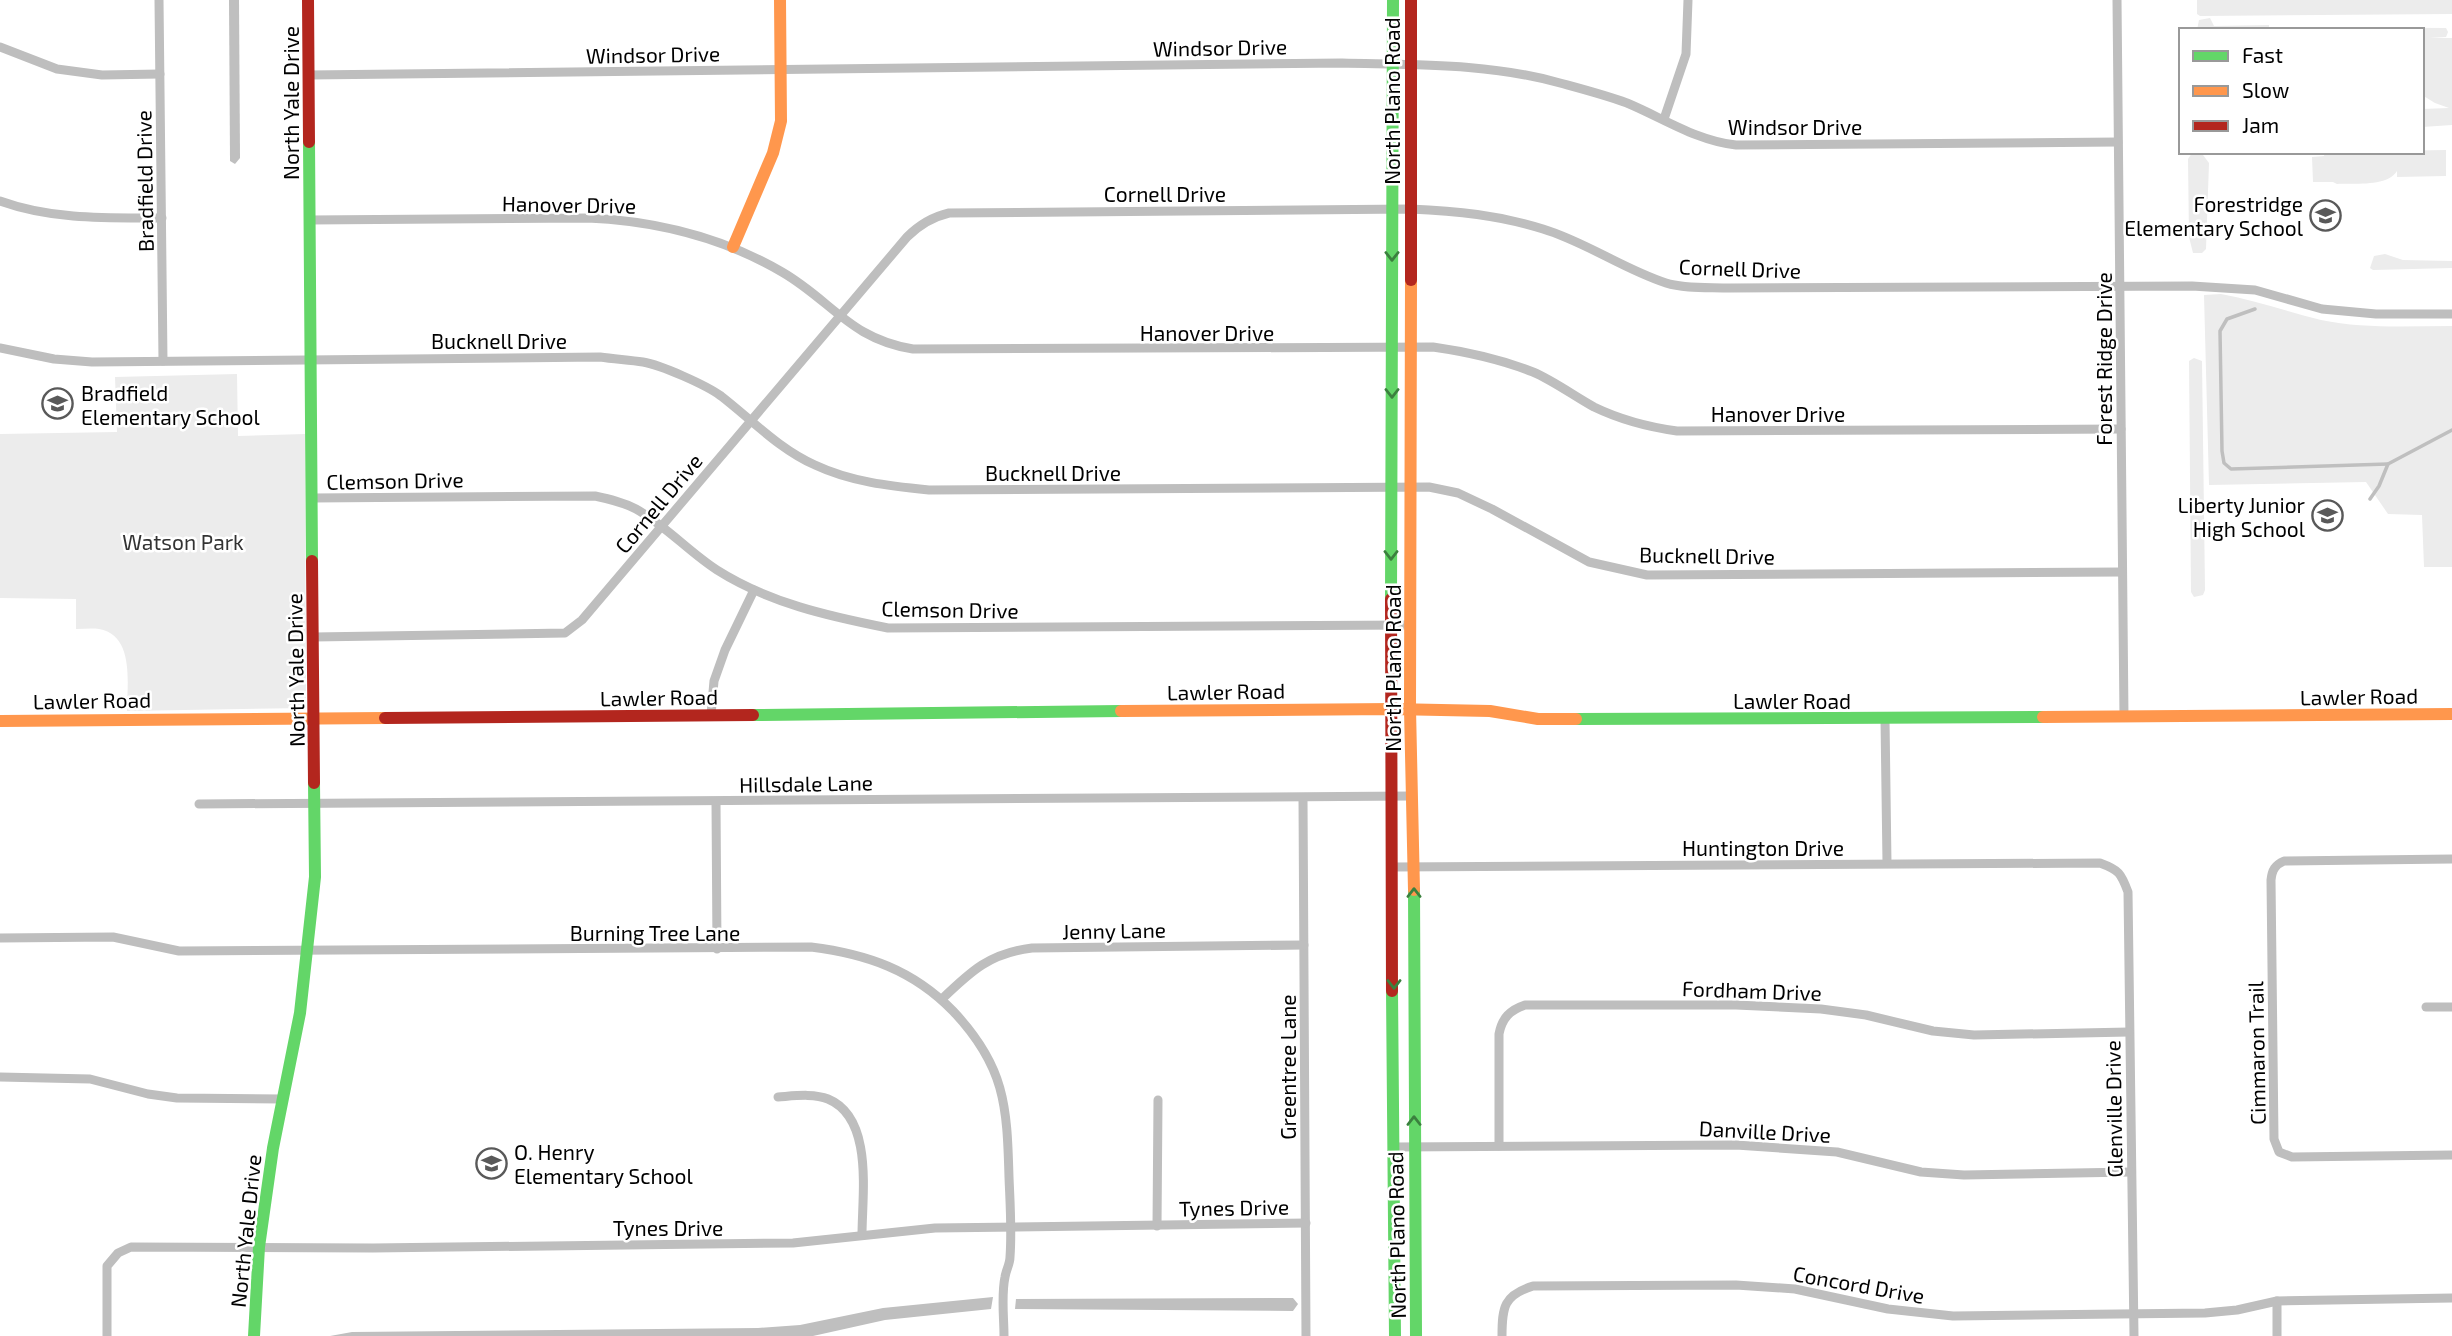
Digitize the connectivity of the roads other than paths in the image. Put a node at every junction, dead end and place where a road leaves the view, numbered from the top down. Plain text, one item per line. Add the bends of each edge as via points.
1 (159, 0) edge
2 (308, 0) edge
3 (780, 0) edge
4 (1392, 0) edge
5 (1410, 0) edge
6 (1688, 0) edge
7 (2117, 0) edge
8 (0, 47) edge
9 (1393, 65) junction
10 (1410, 65) junction
11 (781, 70) junction
12 (160, 74) junction
13 (309, 75) junction
14 (1664, 120) junction
15 (2118, 142) junction
16 (0, 201) edge
17 (1392, 209) junction
18 (1410, 209) junction
19 (162, 218) junction
20 (310, 220) junction
21 (733, 247) junction
22 (2120, 285) junction
23 (2452, 314) edge
24 (840, 317) junction
25 (0, 348) edge
26 (1392, 348) junction
27 (1411, 348) junction
28 (311, 359) junction
29 (163, 361) junction
30 (750, 421) junction
31 (2121, 429) junction
32 (1392, 487) junction
33 (1412, 487) junction
34 (312, 498) junction
35 (661, 527) junction
36 (2122, 572) junction
37 (754, 590) junction
38 (1391, 625) junction
39 (1411, 625) junction
40 (314, 636) junction
41 (1392, 709) junction
42 (1410, 709) junction
43 (2452, 714) edge
44 (711, 715) junction
45 (314, 717) junction
46 (2124, 717) junction
47 (1885, 719) junction
48 (0, 721) edge
49 (1412, 796) junction
50 (1391, 797) junction
51 (1303, 798) junction
52 (716, 802) junction
53 (316, 803) junction
54 (199, 804) dead end
55 (2452, 859) edge
56 (1887, 863) junction
57 (1393, 867) junction
58 (1413, 867) junction
59 (2124, 882) joint
60 (0, 938) edge
61 (1304, 945) junction
62 (717, 949) junction
63 (308, 951) junction
64 (942, 999) junction
65 (2426, 1007) dead end
66 (2452, 1007) edge
67 (2129, 1032) junction
68 (0, 1077) edge
69 (778, 1097) dead end
70 (282, 1099) junction
71 (1158, 1100) dead end
72 (1499, 1146) junction
73 (1395, 1147) junction
74 (1414, 1147) junction
75 (2452, 1155) edge
76 (2131, 1172) junction
77 (1306, 1223) junction
78 (1011, 1226) junction
79 (1157, 1226) junction
80 (862, 1235) junction
81 (259, 1247) junction
82 (2452, 1298) edge
83 (2277, 1301) junction
84 (2133, 1314) junction
85 (107, 1336) edge
86 (254, 1336) edge
87 (1004, 1336) edge
88 (1306, 1336) edge
89 (1395, 1336) edge
90 (1416, 1336) edge
91 (1502, 1336) edge
92 (2134, 1336) edge
93 (2277, 1336) edge

1 - 12 street, Bradfield Drive
2 - 13 street, North Yale Drive
3 - 11 street
4 - 9 street, North Plano Road
5 - 10 street, North Plano Road
6 - 14 street via 1686,54
7 - 15 street, Forest Ridge Drive
8 - 12 street via 57,69 102,75
9 - 10 street, Windsor Drive
9 - 11 street, Windsor Drive
9 - 17 street, North Plano Road
10 - 14 street, Windsor Drive via 1495,69 1557,82 1624,102
10 - 18 street, North Plano Road
11 - 13 street, Windsor Drive
11 - 21 street via 781,121 773,153
12 - 19 street, Bradfield Drive
13 - 20 street, North Yale Drive
14 - 15 street, Windsor Drive via 1702,138 1736,145
15 - 22 street, Forest Ridge Drive
16 - 19 street via 91,218
17 - 18 street, Cornell Drive
17 - 24 street, Cornell Drive via 949,213 918,227
17 -> 26 street, North Plano Road
18 - 22 street, Cornell Drive via 1490,215 1543,229 1669,284 1730,288
18 - 27 street, North Plano Road
19 - 29 street, Bradfield Drive
20 - 21 street, Hanover Drive via 629,220
20 - 28 street, North Yale Drive
21 - 24 street, Hanover Drive via 783,272
22 - 23 street, Cornell Drive via 2255,290 2322,309
22 - 31 street, Forest Ridge Drive
24 - 26 street, Hanover Drive via 868,336 913,349
24 - 30 street, Cornell Drive
25 - 29 street, Bucknell Drive via 67,360
26 - 27 street, Hanover Drive
26 -> 32 street, North Plano Road
27 - 31 street, Hanover Drive via 1476,353 1506,362 1623,419 1677,431
27 - 33 street, North Plano Road
28 - 29 street, Bucknell Drive
28 - 30 street, Bucknell Drive via 600,357 646,362 718,394
28 - 34 street, North Yale Drive
30 - 32 street, Bucknell Drive via 815,465 879,485 929,490
30 - 35 street, Cornell Drive
31 - 36 street, Forest Ridge Drive
32 - 33 street, Bucknell Drive
32 -> 38 street, North Plano Road
33 - 36 street, Bucknell Drive via 1458,493 1589,562 1647,575
33 - 39 street, North Plano Road
34 - 35 street, Clemson Drive via 595,496 638,510
34 - 40 street, North Yale Drive
35 - 37 street, Clemson Drive via 718,571
35 - 40 street, Cornell Drive via 582,620 565,633
36 - 46 street, Forest Ridge Drive
37 - 38 street, Clemson Drive via 817,614 888,628
37 - 44 street via 714,681
38 - 39 street, Clemson Drive
38 - 41 street, North Plano Road
39 - 42 street, North Plano Road
40 - 45 street, North Yale Drive
41 - 42 street, Lawler Road
41 - 44 street, Lawler Road
41 - 50 street, North Plano Road
42 - 47 street, Lawler Road via 1490,710 1552,719
42 - 49 street, North Plano Road
43 - 46 street, Lawler Road
44 - 45 street, Lawler Road
45 - 48 street, Lawler Road
45 - 53 street, North Yale Drive
46 - 47 street, Lawler Road
47 - 56 street
49 - 50 street, Hillsdale Lane
49 - 58 street, North Plano Road
50 - 51 street, Hillsdale Lane
50 - 57 street, North Plano Road
51 - 52 street, Hillsdale Lane
51 - 61 street, Greentree Lane
52 - 53 street, Hillsdale Lane
52 - 62 street
53 - 54 street, Hillsdale Lane
53 - 63 street, North Yale Drive
55 - 75 street, Cimmaron Trail via 2295,860 2277,864 2272,872 2274,1139 2279,1152 2292,1157
56 - 58 street, Huntington Drive
56 - 59 street, Huntington Drive via 2100,863 2122,875
57 - 58 street, Huntington Drive
57 -> 73 street, North Plano Road
74 -> 58 street, North Plano Road
59 - 67 street, Glenville Drive via 2128,892
60 - 63 street, Burning Tree Lane via 113,937 179,951
61 - 64 street, Jenny Lane via 1010,951 970,971
61 - 77 street, Greentree Lane
62 - 63 street, Burning Tree Lane
62 - 64 street, Burning Tree Lane via 811,947 856,954 904,973
63 - 70 street, North Yale Drive
64 - 78 street, Burning Tree Lane via 979,1041 1001,1090 1007,1116
65 - 66 street
67 - 72 street, Fordham Drive via 1974,1035 1821,1009 1525,1005 1507,1014 1499,1034
67 - 76 street, Glenville Drive
68 - 70 street via 90,1079 177,1098
69 - 80 street via 827,1098 852,1121 862,1152
70 - 81 street, North Yale Drive
71 - 79 street
72 - 74 street, Danville Drive
72 - 76 street, Danville Drive via 1736,1145 1837,1152 1921,1172 1964,1175
73 - 74 street, Danville Drive
73 - 89 street, North Plano Road
74 - 90 street, North Plano Road
76 - 84 street, Glenville Drive
77 - 79 street, Tynes Drive
77 - 88 street, Greentree Lane
78 - 79 street, Tynes Drive
78 - 80 street, Tynes Drive
78 - 87 street, Burning Tree Lane
80 - 81 street, Tynes Drive via 793,1243
81 - 85 street, Tynes Drive via 131,1247 117,1253 107,1266
81 - 86 street, North Yale Drive
82 - 83 street, Concord Drive
83 - 84 street, Concord Drive via 2205,1313
83 - 93 street
84 - 91 street, Concord Drive via 1953,1316 1902,1311 1795,1289 1736,1285 1533,1286 1509,1298 1502,1314
84 - 92 street, Glenville Drive

